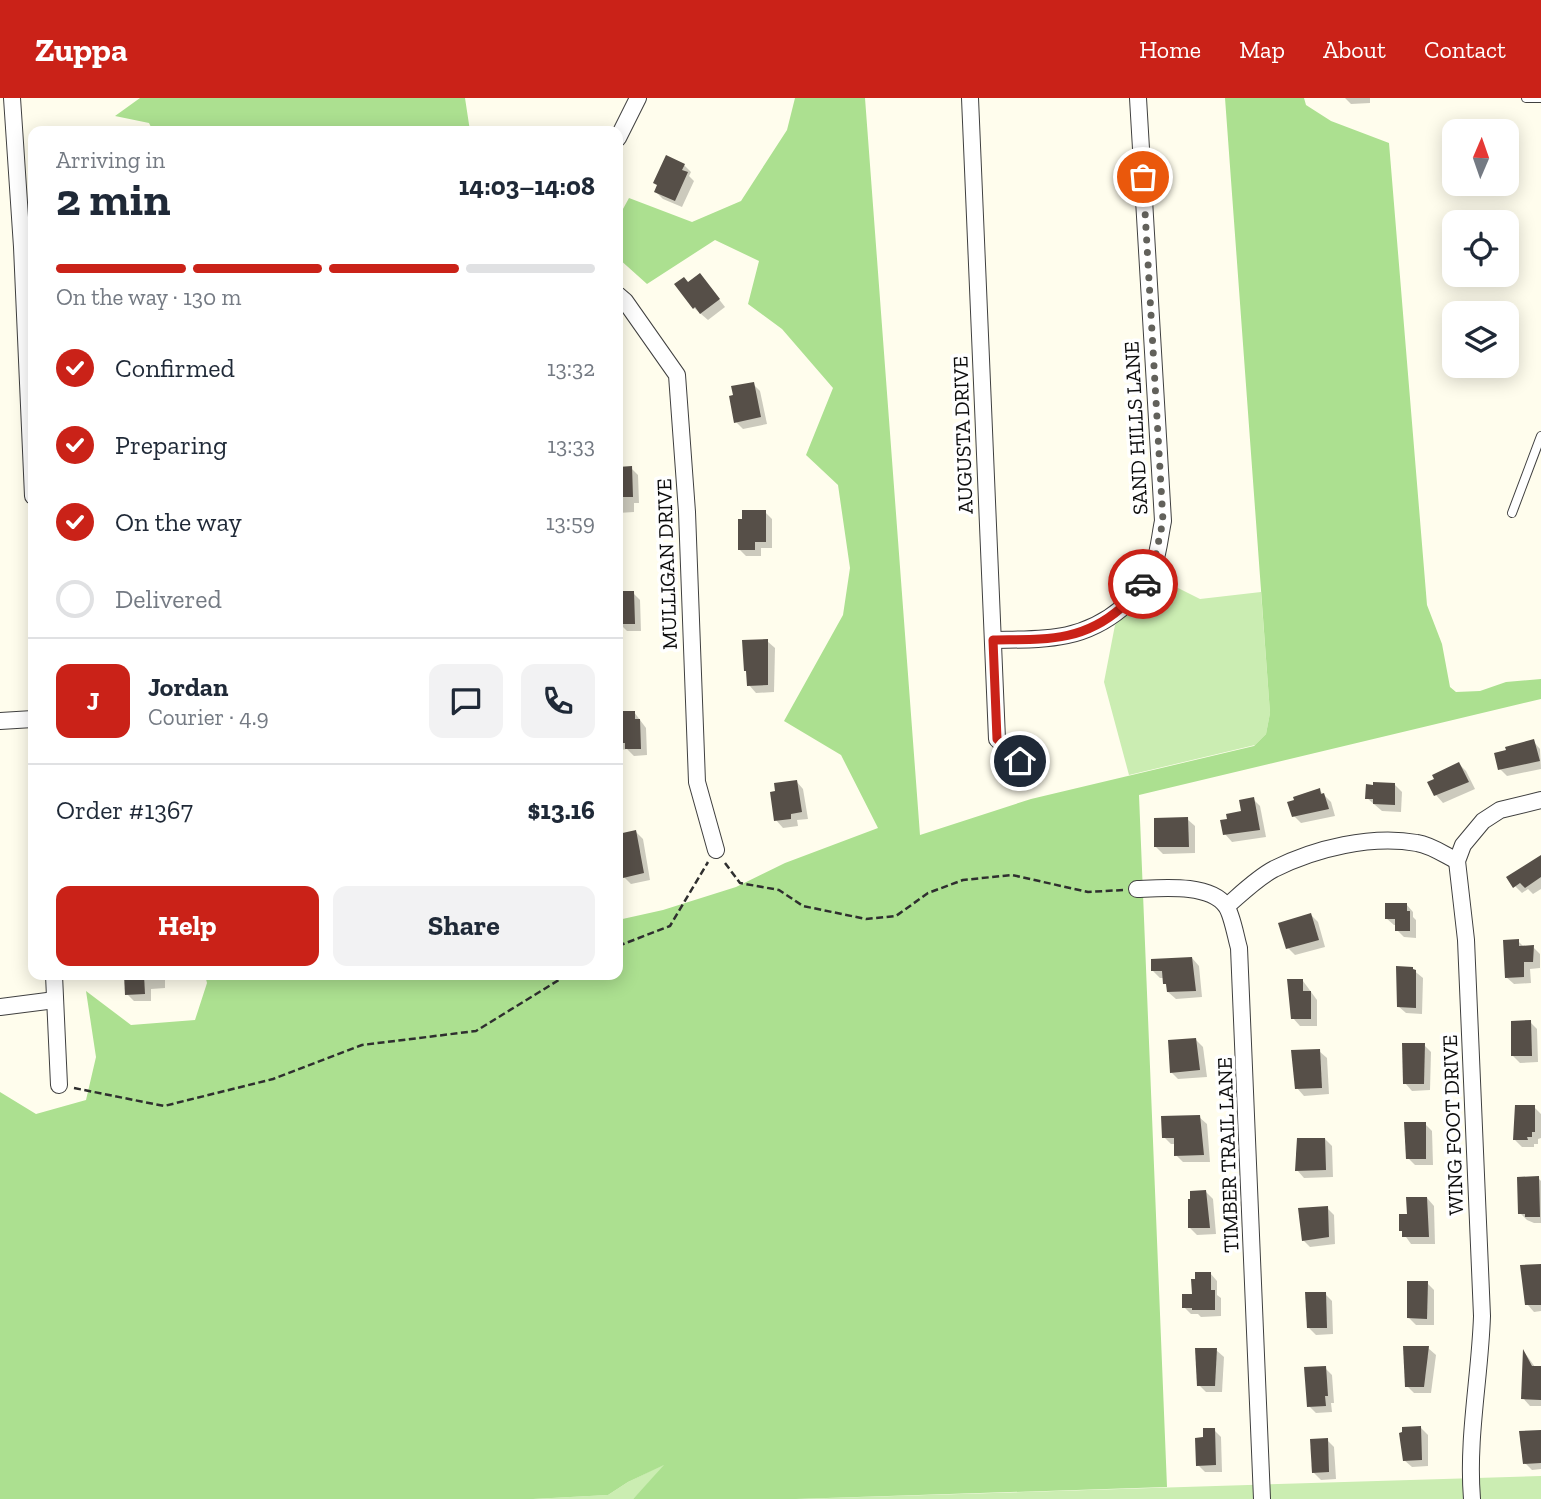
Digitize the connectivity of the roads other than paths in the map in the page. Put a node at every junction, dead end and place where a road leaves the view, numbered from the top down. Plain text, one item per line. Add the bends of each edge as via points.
1 (12, 98) edge
2 (638, 98) edge
3 (970, 98) edge
4 (1138, 98) edge
5 (1526, 98) edge
6 (1541, 98) edge
7 (623, 128) edge
8 (28, 248) edge
9 (623, 299) edge
10 (1541, 436) edge
11 (1512, 513) dead end
12 (993, 640) junction
13 (28, 719) edge
14 (0, 721) edge
15 (1020, 761) dead end
16 (1541, 800) edge
17 (716, 850) road end
18 (1457, 862) junction
19 (1137, 889) road end
20 (1227, 906) junction
21 (54, 980) edge
22 (55, 1000) junction
23 (0, 1007) edge
24 (59, 1085) road end
25 (1262, 1499) edge
26 (1472, 1499) edge

1 - 8 street
2 - 7 street
3 - 12 street, AUGUSTA DRIVE
4 - 12 street, SAND HILLS LANE via 1163,521 1154,563 1138,593 1111,617 1084,632
5 - 6 lane
9 - 17 street, MULLIGAN DRIVE via 677,375 697,782
10 - 11 lane
12 - 15 street, AUGUSTA DRIVE via 997,739
13 - 14 street
16 - 18 street via 1500,810 1483,821 1463,845
18 - 20 street via 1419,843 1375,841 1338,847 1272,870
18 - 26 street, WING FOOT DRIVE via 1466,940 1482,1316
19 - 20 street via 1186,888
20 - 25 street, TIMBER TRAIL LANE via 1239,948 1242,990
21 - 22 street
22 - 23 street
22 - 24 street

